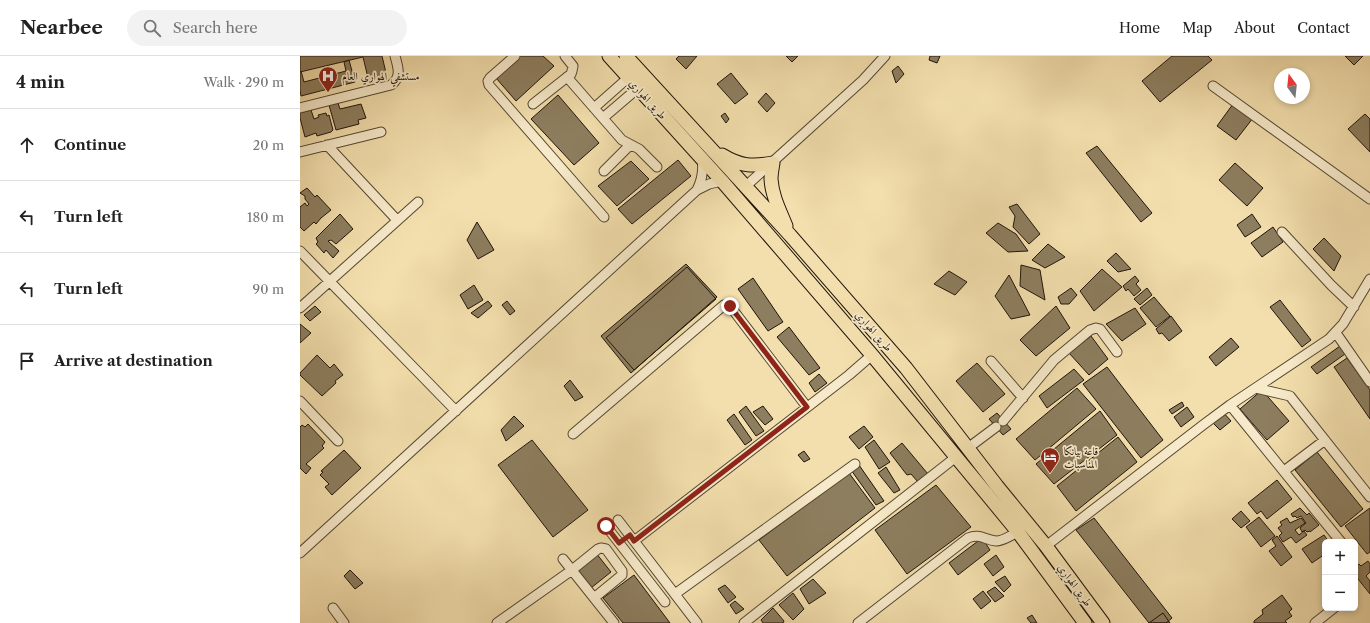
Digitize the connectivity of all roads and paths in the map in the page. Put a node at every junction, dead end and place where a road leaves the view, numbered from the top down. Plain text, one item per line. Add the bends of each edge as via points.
1 (395, 56) edge
2 (514, 56) edge
3 (565, 56) edge
4 (609, 56) edge
5 (626, 56) edge
6 (885, 56) edge
7 (567, 77) junction
8 (628, 77) junction
9 (1213, 86) dead end
10 (638, 88) junction
11 (533, 104) dead end
12 (300, 108) edge
13 (594, 108) junction
14 (603, 118) junction
15 (381, 132) dead end
16 (327, 145) junction
17 (630, 145) junction
18 (710, 147) junction
19 (300, 152) edge
20 (702, 159) junction
21 (773, 163) junction
22 (657, 167) dead end
23 (604, 171) dead end
24 (722, 181) junction
25 (746, 186) junction
26 (697, 190) junction
27 (1370, 199) edge
28 (418, 202) dead end
29 (604, 217) dead end
30 (397, 220) junction
31 (1282, 232) dead end
32 (790, 235) junction
33 (300, 251) edge
34 (1370, 279) edge
35 (330, 282) junction
36 (1354, 307) junction
37 (300, 308) edge
38 (1336, 333) junction
39 (1117, 352) dead end
40 (872, 355) junction
41 (991, 360) dead end
42 (1370, 382) edge
43 (1256, 388) junction
44 (1023, 398) junction
45 (300, 401) edge
46 (1230, 405) junction
47 (807, 407) junction
48 (456, 411) junction
49 (1003, 421) dead end
50 (996, 427) dead end
51 (573, 434) dead end
52 (1325, 440) junction
53 (338, 441) dead end
54 (968, 448) junction
55 (956, 457) junction
56 (855, 464) dead end
57 (1284, 471) junction
58 (997, 486) junction
59 (987, 495) junction
60 (1370, 497) edge
61 (618, 520) dead end
62 (606, 526) dead end
63 (1018, 532) junction
64 (632, 538) junction
65 (1339, 539) edge
66 (619, 543) junction
67 (1046, 546) junction
68 (640, 548) junction
69 (607, 552) junction
70 (300, 553) edge
71 (630, 556) junction
72 (563, 559) dead end
73 (618, 565) junction
74 (572, 570) junction
75 (675, 594) junction
76 (594, 598) junction
77 (665, 602) dead end
78 (333, 608) dead end
79 (1330, 611) edge
80 (344, 623) edge
81 (497, 623) edge
82 (614, 623) edge
83 (697, 623) edge
84 (744, 623) edge
85 (858, 623) edge
86 (1085, 623) edge
87 (1103, 623) edge
88 (1315, 623) edge

1 - 12 street via 399,74 391,85
2 - 29 street via 490,78 489,85
3 - 7 street via 573,69
4 - 8 highway, طريق الهواري
5 - 18 highway, طريق الهواري
6 - 21 street via 863,80
7 - 11 street
7 - 13 street
8 - 10 highway, طريق الهواري
8 - 13 street
9 - 27 street
10 - 14 street
10 - 20 highway, طريق الهواري
13 - 14 street
14 - 17 street via 622,140
15 - 16 street
16 - 19 street
16 - 30 street
17 - 22 street via 639,149
17 - 23 street
18 - 21 highway via 742,164 759,166
18 - 25 highway, طريق الهواري
20 - 24 highway, طريق الهواري
20 - 26 street via 702,178
21 - 25 street
21 - 32 highway via 771,179 774,194
24 - 26 street
24 - 40 highway, طريق الهواري
25 - 32 highway, طريق الهواري
26 - 48 street
28 - 30 street
30 - 35 street
31 - 36 street
32 - 54 highway, طريق الهواري via 906,368
33 - 35 street
34 - 36 street
35 - 37 street
35 - 48 street
36 - 38 street
38 - 42 street
38 - 43 street
39 - 44 street via 1100,329 1090,330 1054,360
40 - 47 street
40 - 55 highway, طريق الهواري
41 - 44 street
43 - 46 street
43 - 52 street via 1290,396
44 - 49 street
45 - 53 street
46 - 57 street
46 - 67 street
47 - 51 street via 730,306 724,305
47 - 64 street
48 - 70 street
50 - 54 street
52 - 57 street
52 - 60 street
54 - 58 highway, طريق الهواري
55 - 59 highway, طريق الهواري
55 - 84 street
56 - 75 street
57 - 65 street
58 - 59 highway
58 - 67 highway, طريق الهواري
59 - 63 highway, طريق الهواري
61 - 64 street
62 - 66 street
63 - 85 street via 996,541 977,536 968,538
63 - 86 highway, طريق الهواري
64 - 66 street
64 - 68 street
66 - 69 street
66 - 71 street
67 - 87 highway, طريق الهواري
68 - 71 street
68 - 75 street
69 - 73 street
69 - 74 street via 603,548 598,549
71 - 73 street
71 - 77 street
72 - 74 street
73 - 76 street via 622,571 621,576
74 - 76 street
74 - 81 street
75 - 83 street
76 - 82 street
78 - 80 street
79 - 88 street

